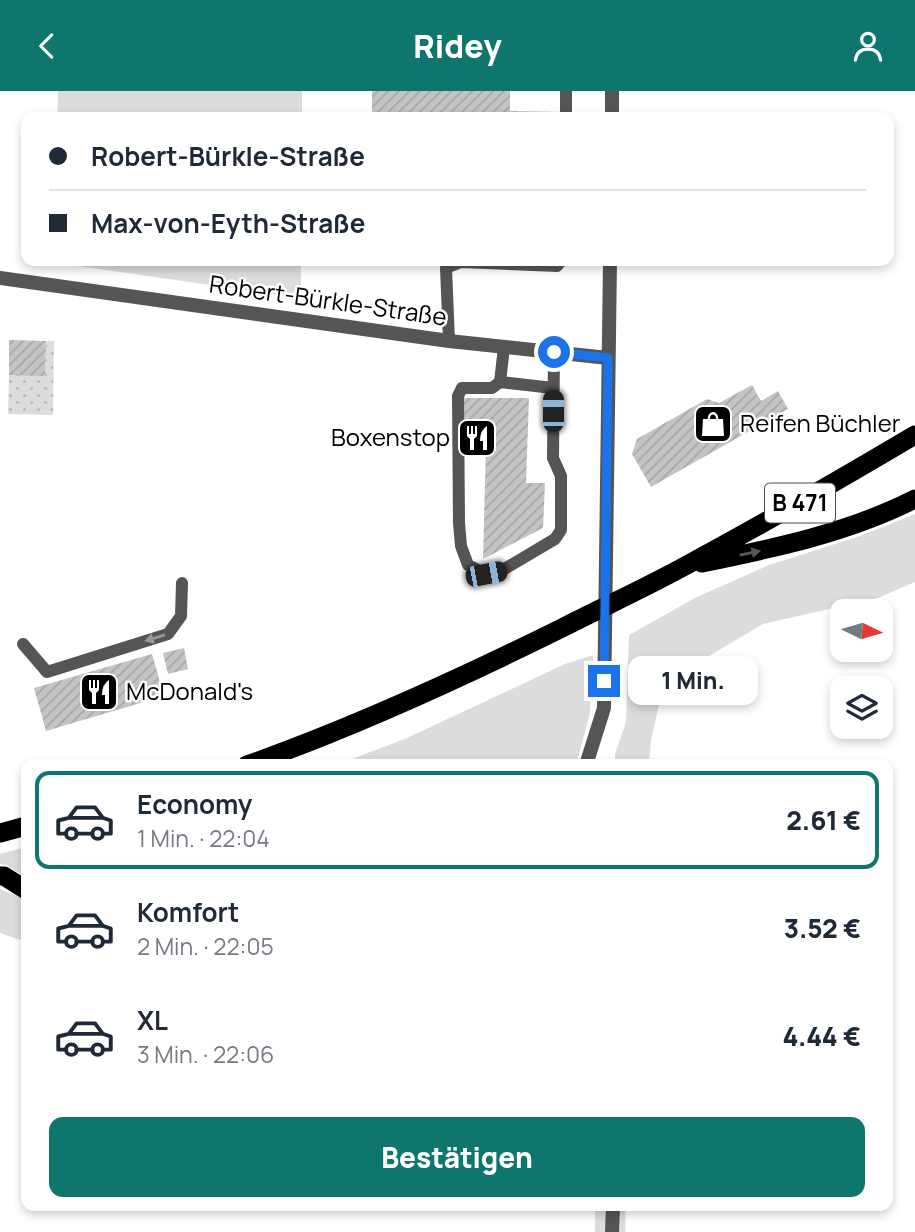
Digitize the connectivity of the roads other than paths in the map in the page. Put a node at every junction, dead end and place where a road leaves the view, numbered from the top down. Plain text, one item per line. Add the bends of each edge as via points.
1 (566, 91) edge
2 (612, 91) edge
3 (566, 112) edge
4 (612, 112) edge
5 (451, 266) edge
6 (610, 266) edge
7 (0, 278) edge
8 (449, 341) junction
9 (504, 347) junction
10 (554, 352) junction
11 (608, 358) junction
12 (500, 382) junction
13 (553, 388) junction
14 (915, 435) edge
15 (915, 499) edge
16 (684, 567) junction
17 (182, 583) dead end
18 (23, 644) dead end
19 (264, 759) edge
20 (588, 759) edge
21 (21, 827) edge
22 (0, 833) edge
23 (0, 876) edge
24 (21, 887) edge
25 (613, 1211) edge
26 (612, 1232) edge

1 - 3 lane
2 - 4 street
5 - 8 lane via 446,268
6 - 11 street
7 - 8 street, Robert-Bürkle-Straße
8 - 9 street, Robert-Bürkle-Straße
9 - 10 street, Robert-Bürkle-Straße
9 - 12 lane
10 - 11 street, Robert-Bürkle-Straße
10 - 13 lane
11 - 20 street via 604,708
12 - 13 lane
12 - 13 lane via 492,388 462,388 458,396 461,546 468,565 486,574 501,571 555,540 561,530 561,476 553,458
14 - 16 highway, B 471
16 -> 15 highway via 804,541
16 - 19 highway, B 471 via 451,682
17 -> 18 lane via 181,616 168,634 47,672
21 - 22 highway
23 - 24 highway
25 - 26 street

